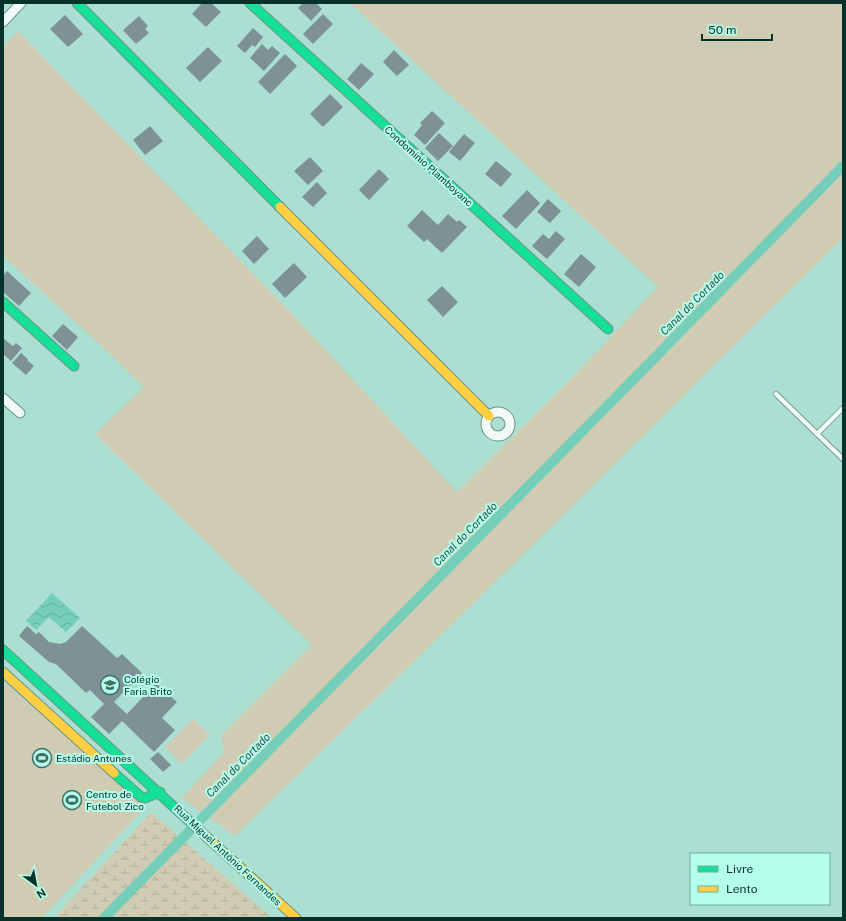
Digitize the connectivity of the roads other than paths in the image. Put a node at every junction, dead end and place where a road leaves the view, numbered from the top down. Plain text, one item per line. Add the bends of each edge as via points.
1 (21, 3) edge
2 (78, 3) edge
3 (250, 3) edge
4 (3, 22) edge
5 (3, 302) edge
6 (608, 329) dead end
7 (74, 366) dead end
8 (776, 394) dead end
9 (3, 398) edge
10 (843, 408) edge
11 (20, 413) dead end
12 (489, 416) dead end
13 (817, 434) junction
14 (843, 459) edge
15 (5, 655) edge
16 (3, 672) edge
17 (161, 794) junction
18 (296, 918) edge

1 - 4 street
2 - 12 street
3 - 6 street, Condominio Plamboyanc
5 - 7 street
8 - 13 lane
9 - 11 street
10 - 13 lane
13 - 14 lane
15 - 17 street, Rua Miguel Antônio Fernandes
16 - 17 street via 140,797
17 - 18 street, Rua Miguel Antônio Fernandes

